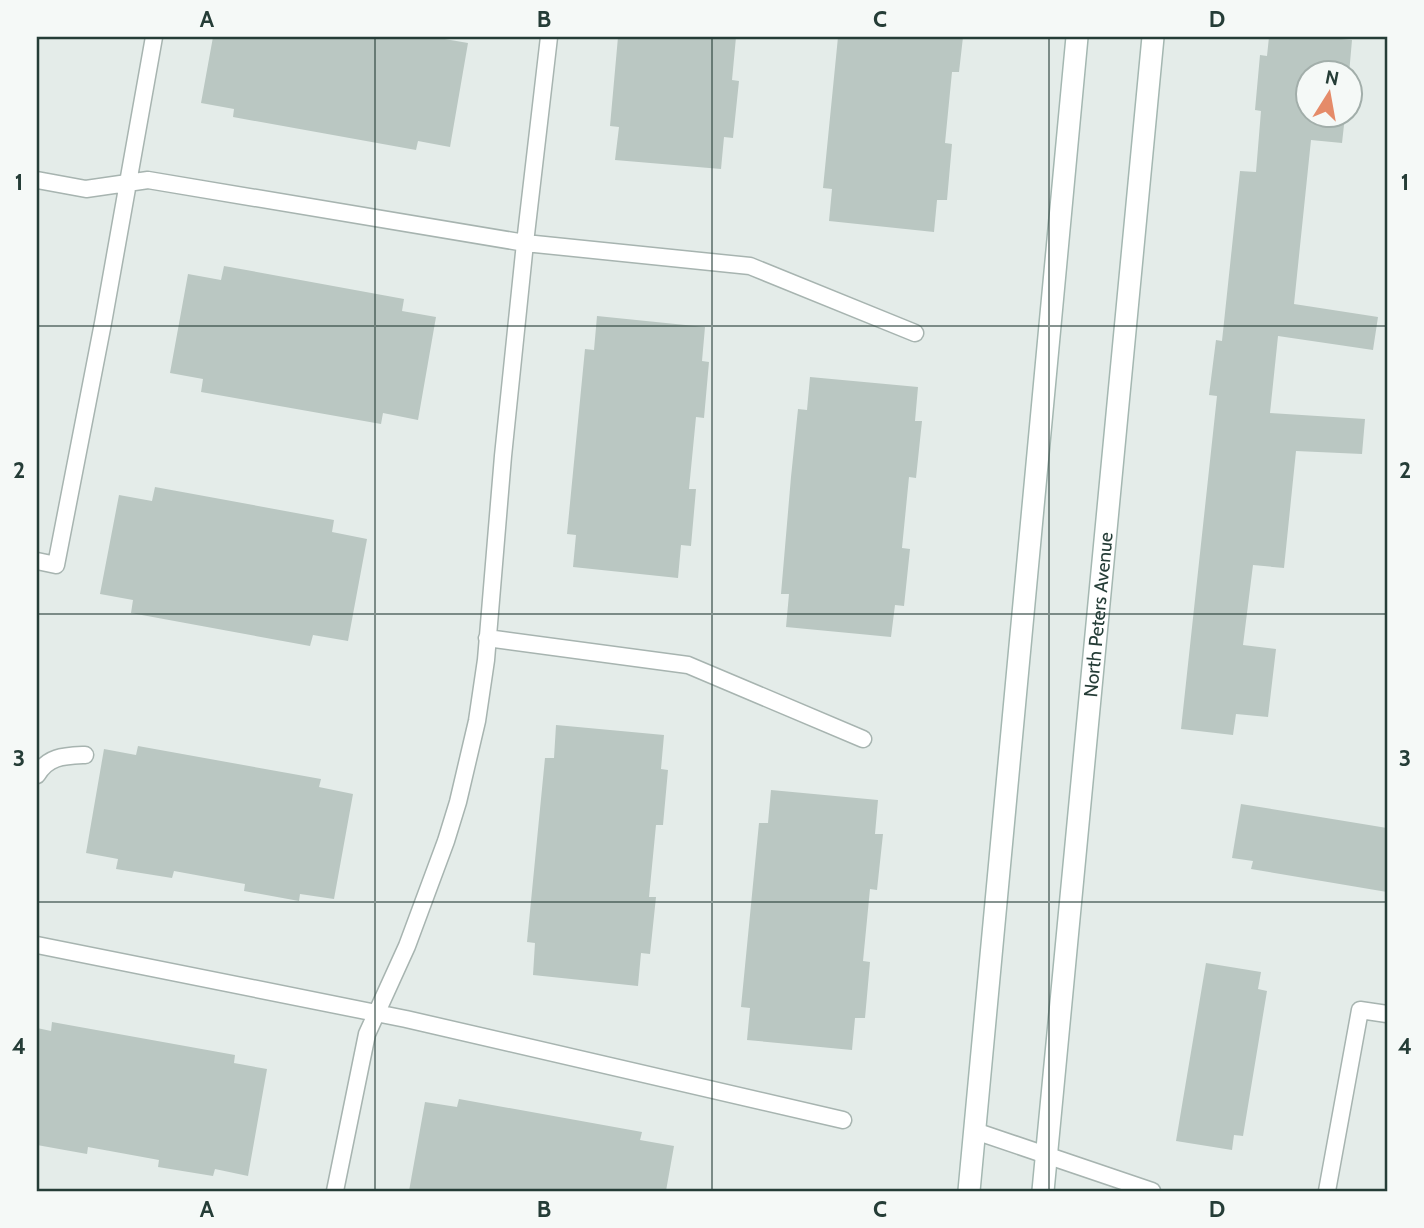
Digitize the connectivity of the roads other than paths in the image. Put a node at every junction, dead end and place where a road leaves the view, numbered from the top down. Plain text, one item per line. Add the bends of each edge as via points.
1 (154, 37) edge
2 (549, 37) edge
3 (1077, 37) edge
4 (1153, 37) edge
5 (37, 180) edge
6 (128, 183) junction
7 (525, 243) junction
8 (915, 333) dead end
9 (37, 561) edge
10 (487, 638) junction
11 (863, 739) dead end
12 (85, 755) dead end
13 (37, 775) edge
14 (37, 945) edge
15 (377, 1013) junction
16 (1387, 1014) edge
17 (843, 1121) dead end
18 (975, 1131) junction
19 (1046, 1156) junction
20 (335, 1191) edge
21 (969, 1191) edge
22 (1043, 1191) edge
23 (1152, 1191) edge
24 (1327, 1191) edge

1 - 6 lane
2 - 7 lane
3 - 18 main road
4 - 19 main road, North Peters Avenue
5 - 6 lane via 86,189
6 - 7 lane via 148,180
6 - 9 lane via 56,565
7 - 8 lane via 750,266
7 - 10 lane
10 - 11 lane via 688,665
10 - 15 lane via 477,721 458,802 427,894
12 - 13 lane via 60,756 43,765
14 - 15 lane
15 - 17 lane
15 - 20 lane via 367,1034
16 - 24 lane via 1360,1010
18 - 19 lane
18 - 21 main road
19 - 22 main road, North Peters Avenue
19 - 23 lane

